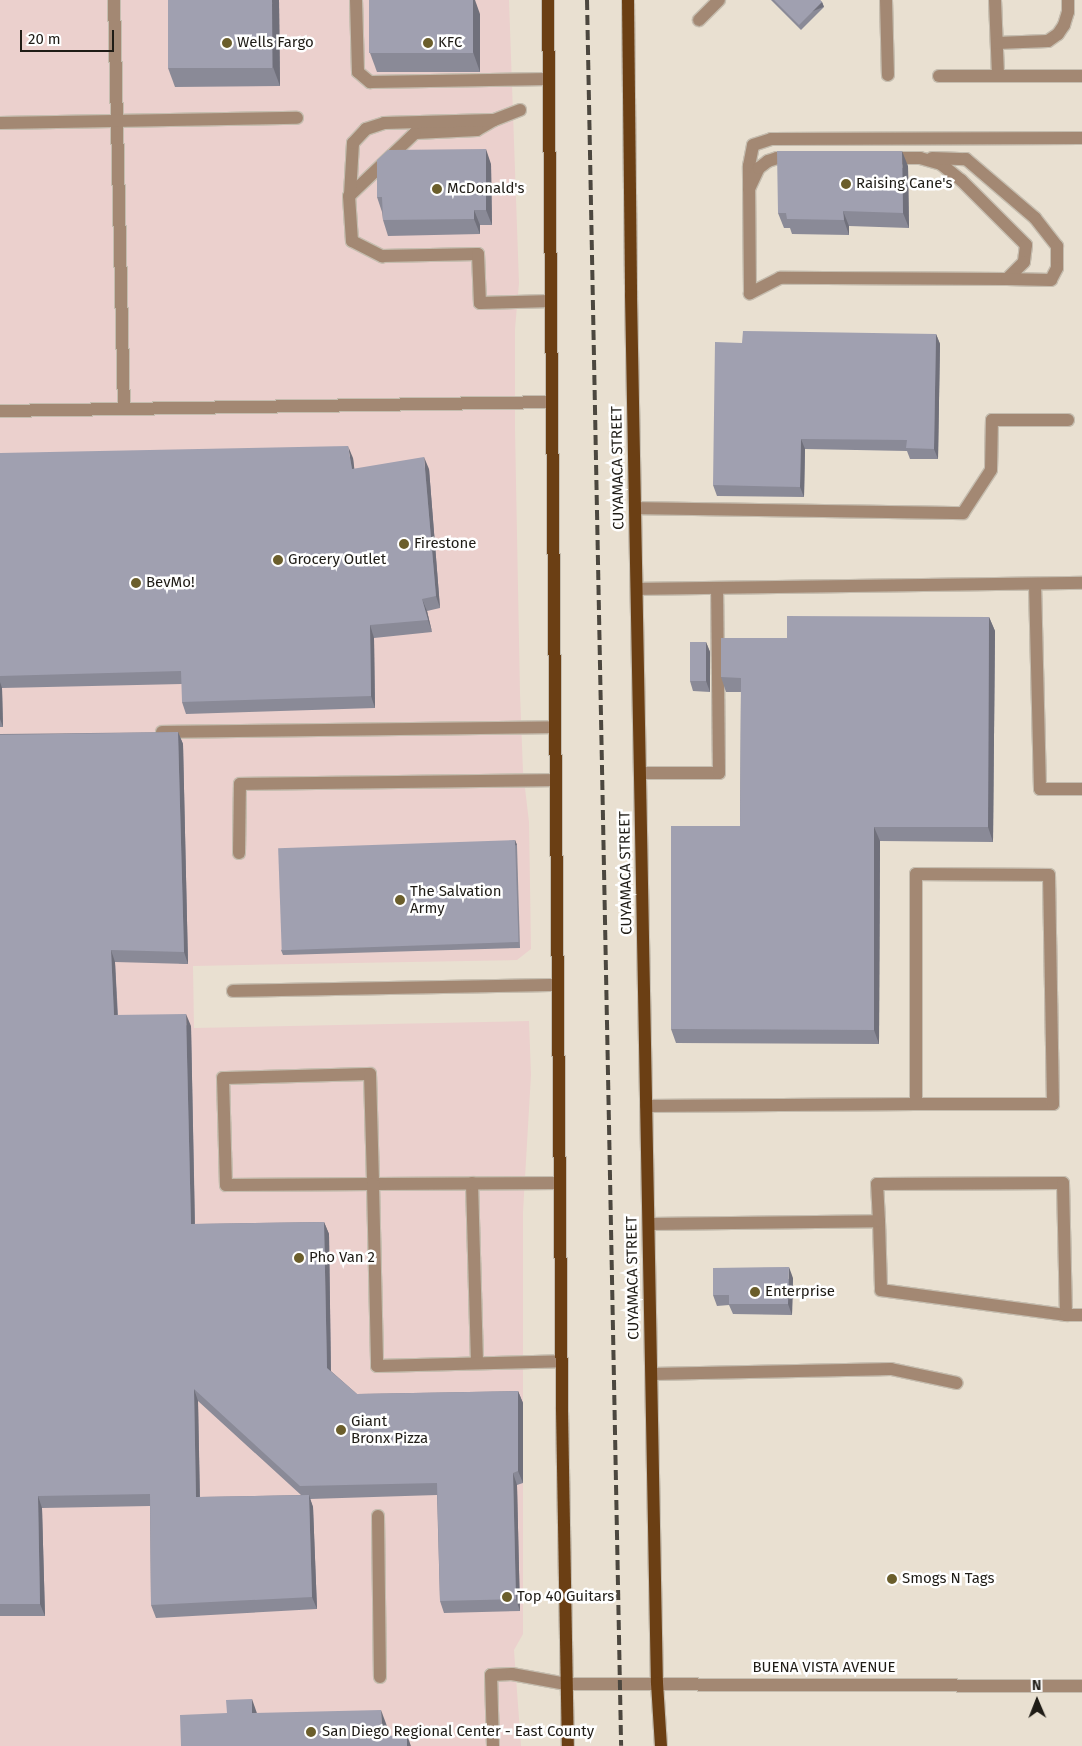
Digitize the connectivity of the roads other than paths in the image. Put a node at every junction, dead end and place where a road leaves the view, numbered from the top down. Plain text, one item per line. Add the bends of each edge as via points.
1 (114, 0) edge
2 (356, 0) edge
3 (548, 0) edge
4 (628, 0) edge
5 (719, 0) edge
6 (886, 0) edge
7 (995, 0) edge
8 (1068, 0) edge
9 (699, 20) dead end
10 (997, 43) junction
11 (888, 76) dead end
12 (939, 76) dead end
13 (998, 76) junction
14 (1082, 76) edge
15 (549, 79) junction
16 (520, 110) dead end
17 (297, 118) dead end
18 (494, 120) junction
19 (116, 121) junction
20 (0, 123) edge
21 (1082, 138) edge
22 (806, 158) edge
23 (872, 158) edge
24 (920, 158) junction
25 (749, 189) junction
26 (350, 196) junction
27 (1007, 279) junction
28 (551, 301) junction
29 (552, 402) junction
30 (124, 409) junction
31 (0, 411) edge
32 (1068, 420) dead end
33 (635, 508) junction
34 (1082, 583) edge
35 (1035, 584) junction
36 (717, 588) junction
37 (637, 589) junction
38 (555, 727) junction
39 (147, 733) edge
40 (640, 773) junction
41 (556, 780) junction
42 (1082, 789) edge
43 (239, 853) dead end
44 (558, 986) junction
45 (233, 991) dead end
46 (916, 1104) junction
47 (646, 1106) junction
48 (472, 1183) junction
49 (560, 1183) junction
50 (373, 1184) junction
51 (879, 1221) junction
52 (648, 1224) junction
53 (1066, 1315) junction
54 (1082, 1315) edge
55 (562, 1361) junction
56 (477, 1363) junction
57 (652, 1374) junction
58 (957, 1383) dead end
59 (378, 1516) dead end
60 (380, 1677) dead end
61 (657, 1683) junction
62 (566, 1684) junction
63 (1082, 1686) edge
64 (494, 1746) edge
65 (568, 1746) edge
66 (661, 1746) edge

1 - 19 street
2 - 15 street via 358,72 370,82
3 - 15 main road
4 - 33 main road, CUYAMACA STREET
5 - 9 street
6 - 11 street
7 - 10 street
8 - 10 street via 1064,25 1048,41
10 - 13 street
12 - 13 street
13 - 14 street
15 - 28 main road
16 - 18 street
17 - 19 street
18 - 26 street via 477,130 415,133
18 - 26 street via 384,123 366,129 354,143
19 - 20 street
19 - 30 street
21 - 25 street via 770,138 753,145 748,166
22 - 25 street via 768,160 759,168
23 - 24 street
24 - 27 street via 941,164 961,180 1026,245 1024,262
24 - 27 street via 966,159 1035,218 1057,246 1057,268 1051,280
25 - 27 street via 750,293 780,278
26 - 28 street via 352,241 382,256 478,254 480,303
28 - 29 main road
29 - 30 street
29 - 38 main road
30 - 31 street
32 - 33 street via 992,420 991,470 962,513
33 - 37 main road, CUYAMACA STREET
34 - 35 street
35 - 36 street
35 - 42 street via 1040,789
36 - 37 street
36 - 40 street via 719,773
37 - 40 main road, CUYAMACA STREET
38 - 39 street
38 - 41 main road
40 - 47 main road, CUYAMACA STREET
41 - 43 street via 240,784
41 - 44 main road
44 - 45 street
44 - 49 main road
46 - 46 street via 1053,1104 1049,875 916,874
46 - 47 street
47 - 52 main road, CUYAMACA STREET
48 - 49 street
48 - 50 street
48 - 56 street
49 - 55 main road
50 - 50 street via 226,1185 223,1078 370,1074
50 - 56 street via 377,1366
51 - 52 street
51 - 53 street via 881,1290
51 - 53 street via 877,1184 1063,1183
52 - 57 main road, CUYAMACA STREET
53 - 54 street
55 - 56 street
55 - 62 main road
57 - 58 street via 891,1370
57 - 61 main road, CUYAMACA STREET
59 - 60 street
61 - 62 street, BUENA VISTA AVENUE
61 - 63 street, BUENA VISTA AVENUE
61 - 66 main road, CUYAMACA STREET
62 - 64 street, BUENA VISTA AVENUE via 512,1674 491,1675
62 - 65 main road

